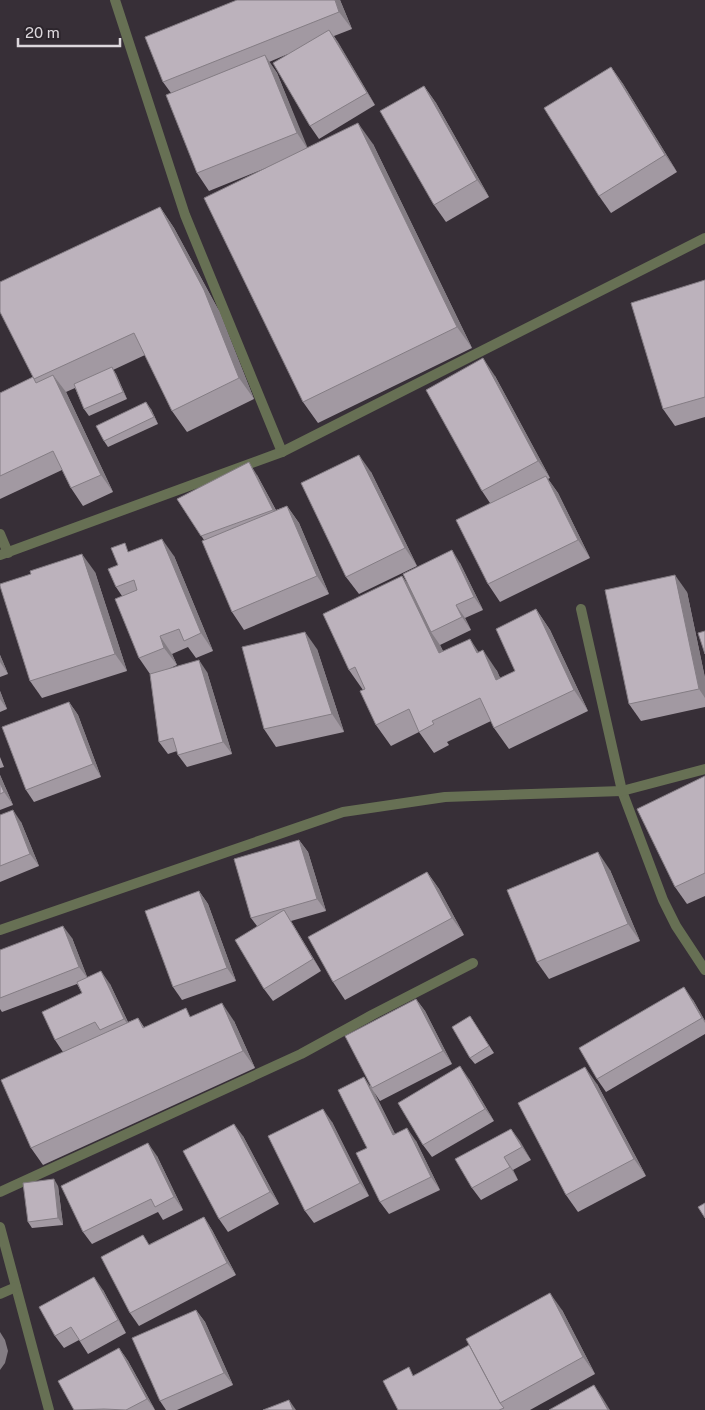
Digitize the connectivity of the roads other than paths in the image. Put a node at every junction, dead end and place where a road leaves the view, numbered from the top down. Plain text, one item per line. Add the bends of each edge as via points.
1 (115, 0) edge
2 (705, 238) edge
3 (282, 452) junction
4 (0, 534) edge
5 (4, 554) edge
6 (581, 609) dead end
7 (705, 769) edge
8 (622, 791) junction
9 (0, 930) edge
10 (473, 963) dead end
11 (705, 970) edge
12 (0, 1192) edge
13 (0, 1227) edge
14 (16, 1287) junction
15 (0, 1294) edge
16 (49, 1410) edge

1 - 3 street via 185,215
2 - 3 street
3 - 5 street
4 - 5 street
6 - 8 street
7 - 8 street
8 - 9 street via 445,797 343,812
8 - 11 street via 663,900
10 - 12 street via 301,1054
13 - 14 street
14 - 15 street
14 - 16 street

